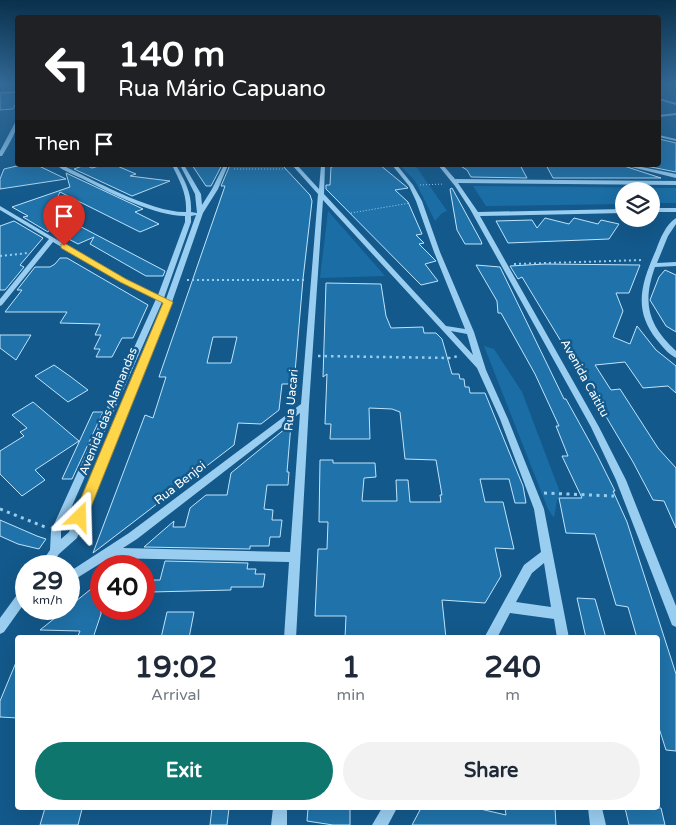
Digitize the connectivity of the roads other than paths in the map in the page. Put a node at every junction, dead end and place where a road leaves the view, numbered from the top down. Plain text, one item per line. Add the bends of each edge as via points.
1 (15, 125) edge
2 (661, 136) edge
3 (676, 140) edge
4 (8, 142) junction
5 (15, 145) dead end
6 (0, 155) edge
7 (62, 167) edge
8 (175, 167) edge
9 (183, 167) edge
10 (225, 167) edge
11 (296, 167) edge
12 (324, 167) edge
13 (396, 167) edge
14 (442, 167) edge
15 (634, 167) edge
16 (676, 176) edge
17 (454, 181) junction
18 (676, 183) edge
19 (320, 192) junction
20 (0, 208) edge
21 (660, 210) edge
22 (676, 210) edge
23 (615, 211) edge
24 (200, 213) junction
25 (475, 214) junction
26 (189, 215) junction
27 (676, 220) edge
28 (52, 239) junction
29 (653, 262) junction
30 (676, 264) edge
31 (164, 300) junction
32 (0, 304) edge
33 (444, 328) junction
34 (470, 332) junction
35 (676, 355) edge
36 (482, 370) junction
37 (305, 405) junction
38 (55, 551) junction
39 (110, 553) junction
40 (547, 554) junction
41 (52, 555) edge
42 (295, 557) junction
43 (80, 571) edge
44 (507, 607) junction
45 (14, 610) joint
46 (558, 614) junction
47 (0, 618) edge
48 (676, 621) edge
49 (0, 628) edge
50 (290, 635) edge
51 (492, 635) edge
52 (562, 635) edge
53 (280, 810) edge
54 (389, 810) edge
55 (595, 810) edge
56 (279, 825) edge
57 (380, 825) edge
58 (598, 825) edge

1 - 4 street
2 - 3 street
4 - 5 street
4 - 6 street
7 - 26 street via 138,201
8 - 26 street, Avenida das Alamandas via 187,192
9 - 24 street via 198,194
10 - 24 street, Avenida das Alamandas
11 - 19 street
12 - 19 street, Rua Uacari
13 - 34 street via 419,201
14 - 17 street, Avenida Caititu
15 - 16 street
17 - 18 street
17 - 25 street, Avenida Caititu
19 - 33 street
19 - 37 street, Rua Uacari
20 - 28 street
21 - 22 street
23 - 25 street
24 - 26 street
24 - 31 street, Avenida das Alamandas via 176,280
25 - 48 street, Avenida Caititu via 595,427 628,497
26 - 31 street, Avenida das Alamandas
27 - 29 street
28 - 31 street via 123,281
28 - 32 street
29 - 30 street
29 - 35 street via 644,298 646,314 663,344
31 - 38 street, Avenida das Alamandas via 56,531
31 - 38 street, Avenida das Alamandas via 72,535
33 - 34 street
33 - 36 street
34 - 36 street
36 - 40 street via 539,509
37 - 39 street, Rua Benjoi
37 - 42 street, Rua Uacari
38 - 41 street
39 - 42 street
39 - 43 street, Rua Benjoi
40 - 44 street via 528,569
40 - 46 street
42 - 50 street, Rua Uacari
44 - 46 street
44 - 51 street
45 - 47 street
45 - 49 street
46 - 52 street
53 - 56 street
54 - 57 street
55 - 58 street

